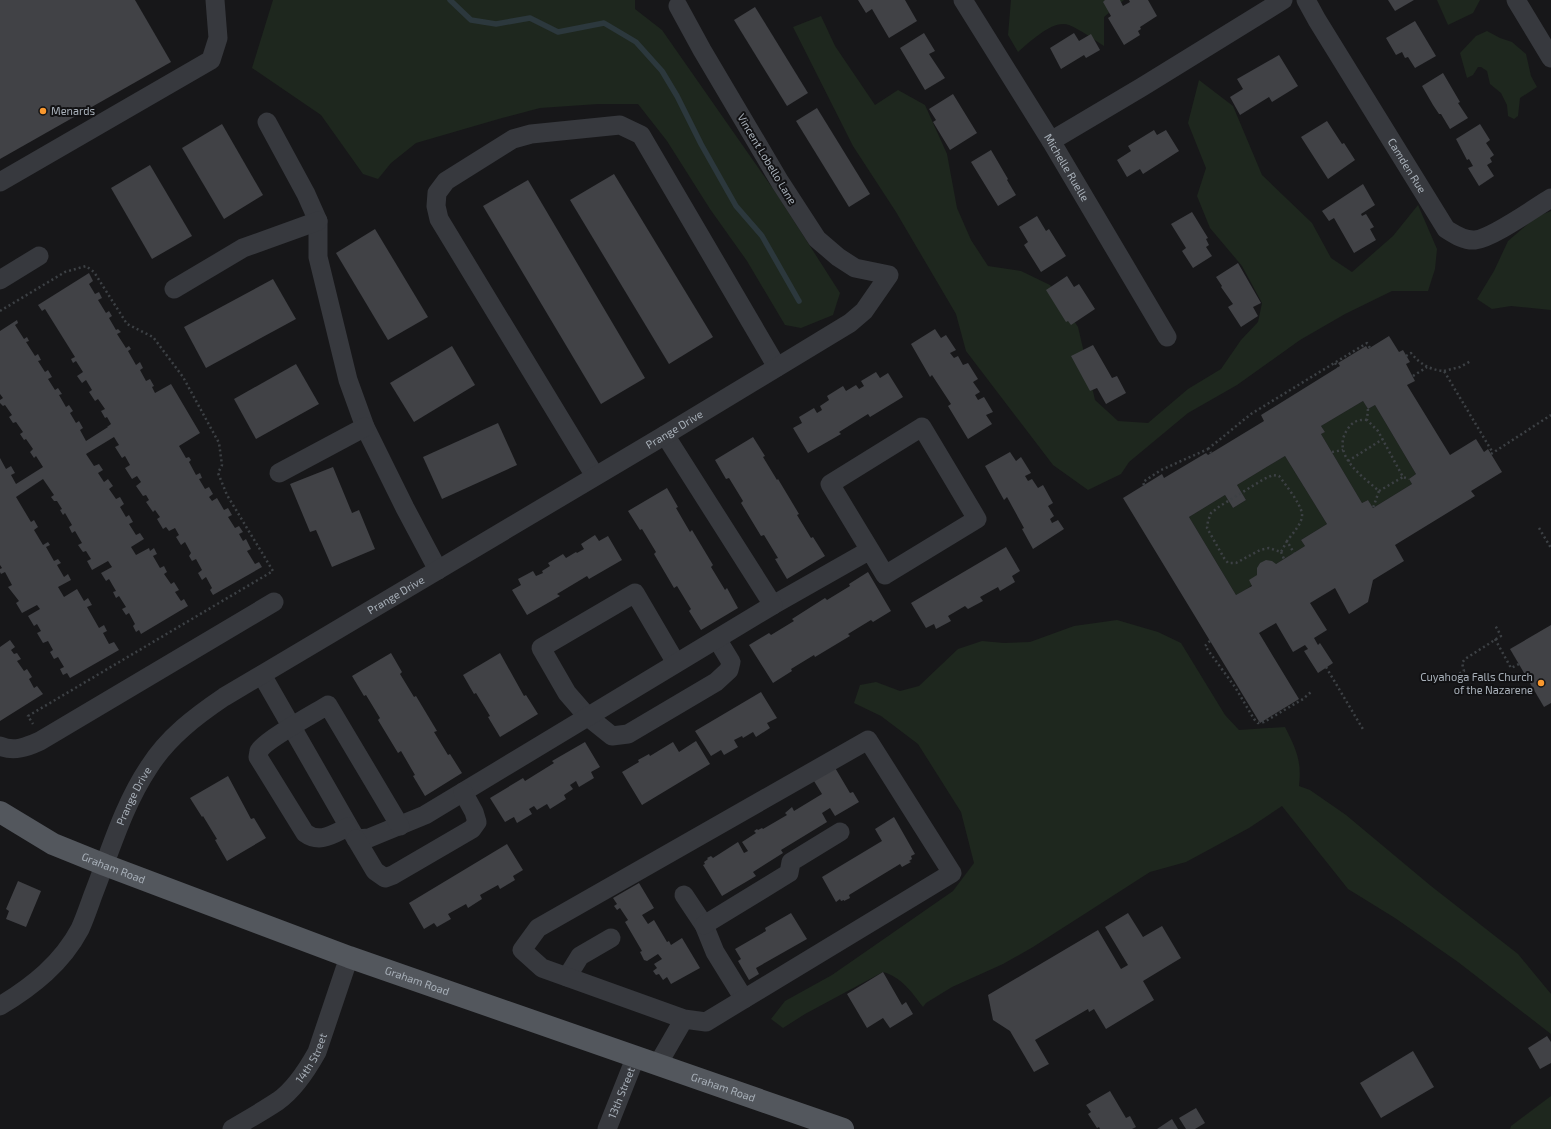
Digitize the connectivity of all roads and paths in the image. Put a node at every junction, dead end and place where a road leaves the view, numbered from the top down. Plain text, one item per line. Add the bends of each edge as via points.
1 (215, 0) edge
2 (963, 0) edge
3 (1283, 0) edge
4 (1306, 0) edge
5 (1516, 0) edge
6 (678, 6) dead end
7 (1551, 58) edge
8 (267, 122) dead end
9 (1051, 141) junction
10 (0, 182) edge
11 (1551, 198) edge
12 (318, 221) junction
13 (39, 256) dead end
14 (889, 275) joint
15 (0, 280) edge
16 (174, 289) dead end
17 (0, 311) edge
18 (1168, 337) dead end
19 (1370, 348) dead end
20 (1406, 356) dead end
21 (1471, 361) dead end
22 (1335, 363) junction
23 (777, 367) junction
24 (1427, 367) junction
25 (1338, 368) dead end
26 (1444, 370) junction
27 (1413, 376) dead end
28 (1368, 409) dead end
29 (1551, 415) edge
30 (1368, 420) junction
31 (365, 427) junction
32 (665, 435) junction
33 (1383, 439) junction
34 (1208, 449) junction
35 (1342, 450) junction
36 (1332, 452) dead end
37 (1211, 453) dead end
38 (1348, 461) junction
39 (279, 473) dead end
40 (595, 476) junction
41 (1403, 477) junction
42 (1409, 479) dead end
43 (1144, 485) dead end
44 (1379, 491) junction
45 (1373, 508) dead end
46 (1539, 528) dead end
47 (1287, 541) junction
48 (1551, 548) edge
49 (870, 550) junction
50 (1281, 552) junction
51 (1294, 553) dead end
52 (1284, 559) dead end
53 (438, 570) junction
54 (274, 602) dead end
55 (772, 605) junction
56 (1495, 625) dead end
57 (717, 639) junction
58 (1495, 639) junction
59 (1210, 641) dead end
60 (676, 663) junction
61 (1519, 664) dead end
62 (1326, 667) dead end
63 (262, 675) junction
64 (1455, 676) dead end
65 (1311, 692) dead end
66 (587, 716) junction
67 (292, 727) junction
68 (1364, 731) dead end
69 (42, 740) junction
70 (0, 746) edge
71 (463, 792) junction
72 (0, 812) edge
73 (400, 826) junction
74 (840, 832) dead end
75 (352, 833) junction
76 (105, 865) junction
77 (684, 895) dead end
78 (704, 925) junction
79 (611, 938) dead end
80 (350, 957) junction
81 (567, 977) junction
82 (744, 999) junction
83 (0, 1006) edge
84 (684, 1019) junction
85 (636, 1056) junction
86 (658, 1064) junction
87 (232, 1129) edge
88 (606, 1129) edge
89 (843, 1129) edge

1 - 10 street via 218,38 211,60
2 - 9 street, Michelle Ruelle
3 - 9 street
4 - 11 street, Camden Rue via 1446,229 1461,238 1474,240 1495,232
5 - 7 street
6 - 14 street, Vincent Lobello Lane via 780,182 817,239 855,268
8 - 12 street
9 - 18 street, Michelle Ruelle
12 - 16 street via 243,248
12 - 31 street via 318,257 348,380
13 - 15 street
14 - 23 street, Prange Drive via 864,311 850,323
17 - 69 path via 64,272 86,266 94,272 127,324 153,337 183,377 219,443 222,465 218,473 227,495 273,571 28,716
19 - 22 path via 1367,343
20 - 24 path via 1411,353 1417,361
21 - 26 path
22 - 25 path
22 - 34 path via 1251,414
23 - 32 street, Prange Drive
23 - 40 street via 641,134 620,125 531,134 513,139 446,181 438,193 436,206 440,219
24 - 26 path
24 - 27 path
26 - 29 path via 1492,453
28 - 30 path
30 - 33 path
30 - 35 path via 1360,419 1348,427 1341,443
31 - 39 street
31 - 53 street
32 - 40 street, Prange Drive
32 - 55 street
33 - 38 path
33 - 41 path
34 - 37 path
34 - 43 path via 1161,470 1142,482
35 - 36 path
35 - 38 path
38 - 44 path
40 - 53 street, Prange Drive
41 - 42 path
41 - 44 path
44 - 45 path
46 - 48 path
47 - 50 path
47 - 50 path via 1302,514 1279,476 1273,475 1264,479 1220,506 1208,521 1207,528 1228,563 1236,564 1260,550 1269,548
47 - 51 path
49 - 49 street via 885,575 977,519 922,427 830,484
49 - 55 street
50 - 52 path
53 - 63 street, Prange Drive
54 - 69 street
55 - 57 street
56 - 58 path via 1501,636
57 - 60 street
57 - 66 street via 731,662 729,670 716,682 628,734 612,736
58 - 61 path via 1511,668
58 - 64 path via 1465,659 1462,663 1464,671
59 - 65 path via 1205,646 1258,723 1264,722
60 - 66 street
60 - 66 street via 635,593 541,648 567,693
62 - 68 path
63 - 67 street
63 - 76 street, Prange Drive via 201,713 168,742 149,766 133,794
66 - 71 street
67 - 73 street via 328,705
67 - 75 street
67 - 75 street via 265,745 259,751 258,757 305,834 312,838 322,838
69 - 70 street via 24,748 6,749
71 - 73 street via 425,815
71 - 75 street via 477,822 472,829 393,876 385,878 375,871
72 - 76 main road, Graham Road via 53,844
73 - 75 street via 370,838
74 - 78 street via 791,862 789,874
76 - 80 main road, Graham Road
76 - 83 street, Prange Drive via 80,928 63,955 20,994
77 - 78 street
78 - 82 street via 715,952
79 - 81 street via 580,956
80 - 85 main road, Graham Road
80 - 87 street, 14th Street via 309,1067 279,1100
81 - 82 street via 542,968 522,950 538,928 868,740 952,873
81 - 84 street
82 - 84 street via 706,1022
84 - 86 street
85 - 86 main road, Graham Road
85 - 88 street, 13th Street
86 - 89 main road, Graham Road

